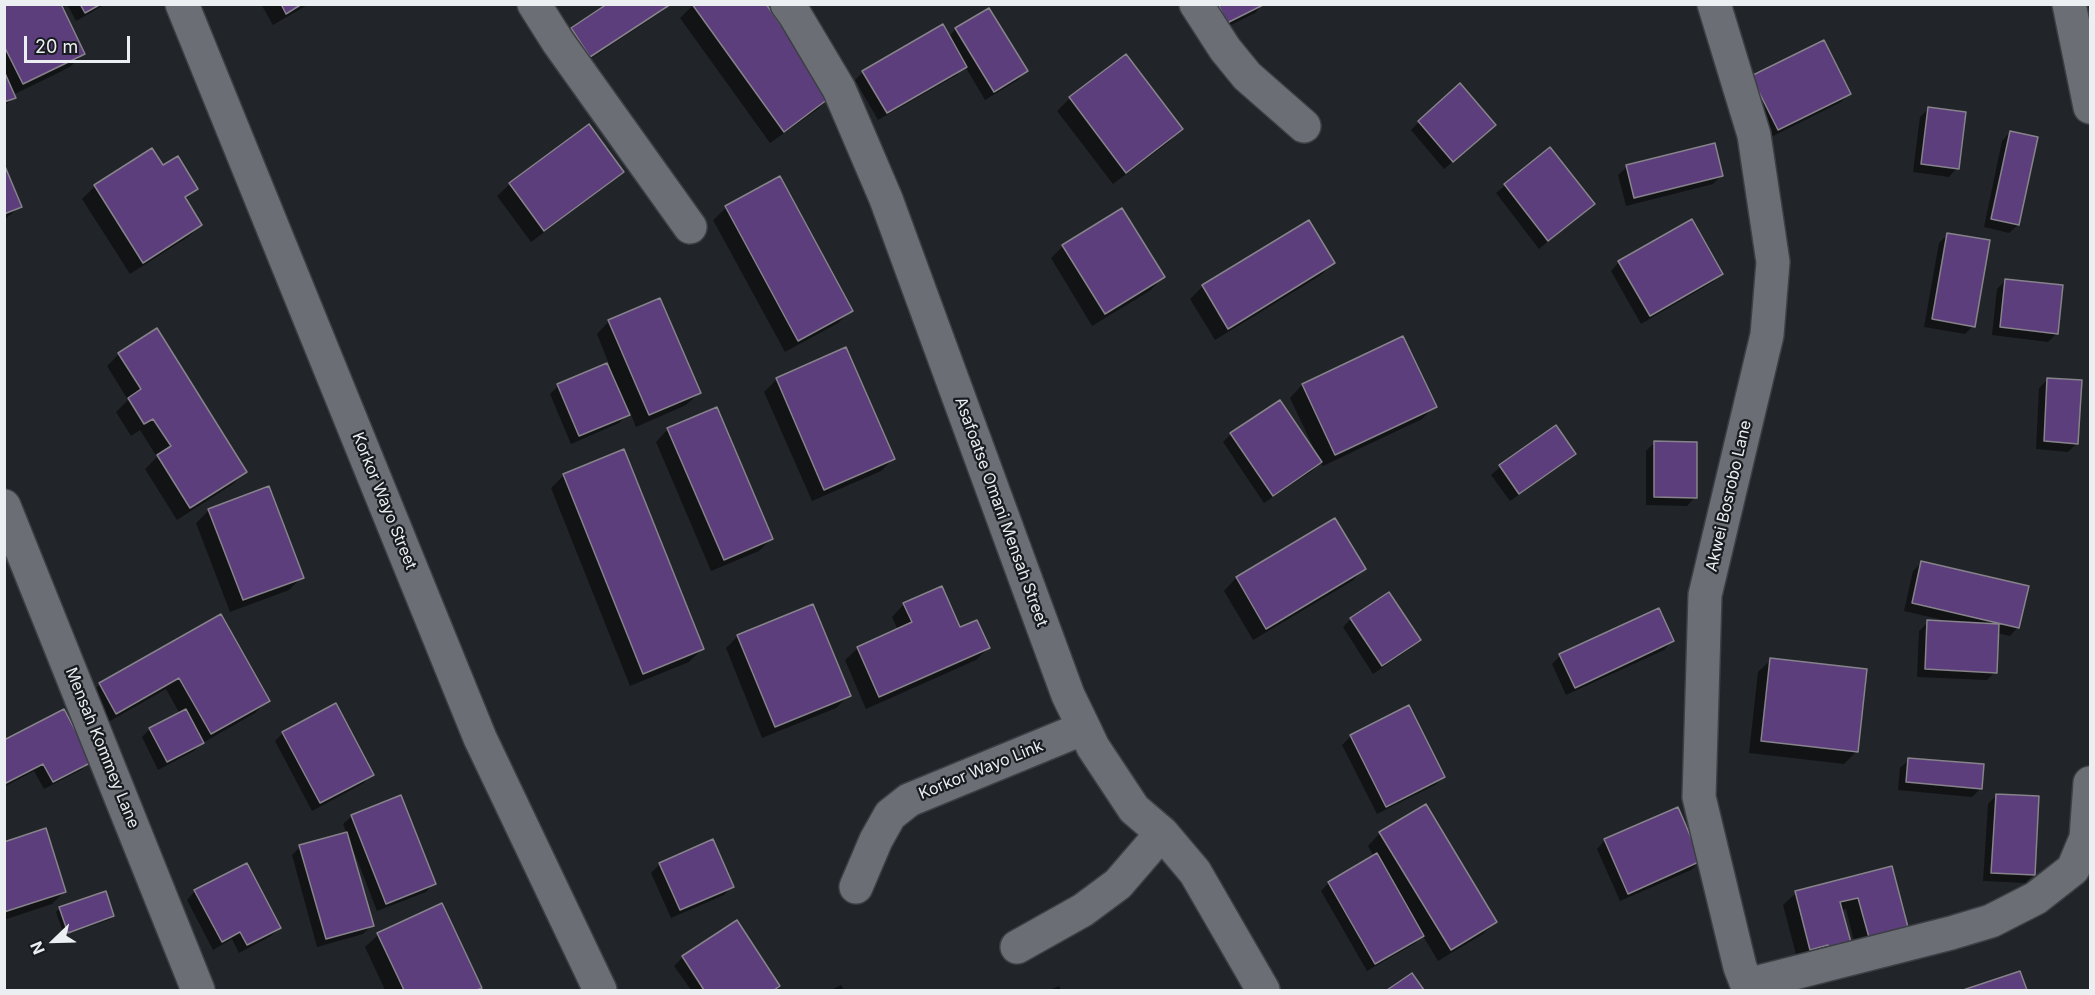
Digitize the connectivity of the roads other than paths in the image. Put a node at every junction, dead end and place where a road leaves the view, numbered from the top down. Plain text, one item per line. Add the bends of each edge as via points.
1 (182, 4) edge
2 (534, 4) edge
3 (787, 4) edge
4 (1196, 4) edge
5 (1714, 4) edge
6 (2069, 4) edge
7 (2091, 108) edge
8 (1304, 126) dead end
9 (690, 227) dead end
10 (4, 506) edge
11 (1084, 728) junction
12 (2091, 783) edge
13 (1162, 833) junction
14 (856, 887) dead end
15 (1017, 947) dead end
16 (1748, 988) edge
17 (198, 990) edge
18 (600, 990) edge
19 (1263, 990) edge

1 - 18 street, Korkor Wayo Street via 480,738
2 - 9 street
3 - 11 street, Asafoatse Omani Mensah Street via 839,89 885,199 1068,695
4 - 8 street via 1247,76
5 - 16 street, Akwei Bosrobo Lane via 1754,135 1773,262 1767,336 1705,595 1699,797
6 - 7 street
10 - 17 street, Mensah Kommey Lane
11 - 13 street, Asafoatse Omani Mensah Street via 1134,809
11 - 14 street, Korkor Wayo Link via 909,800 890,815
12 - 16 street via 2086,838 2073,869 2036,898 1991,921
13 - 15 street via 1118,884 1083,910
13 - 19 street, Asafoatse Omani Mensah Street via 1195,872

